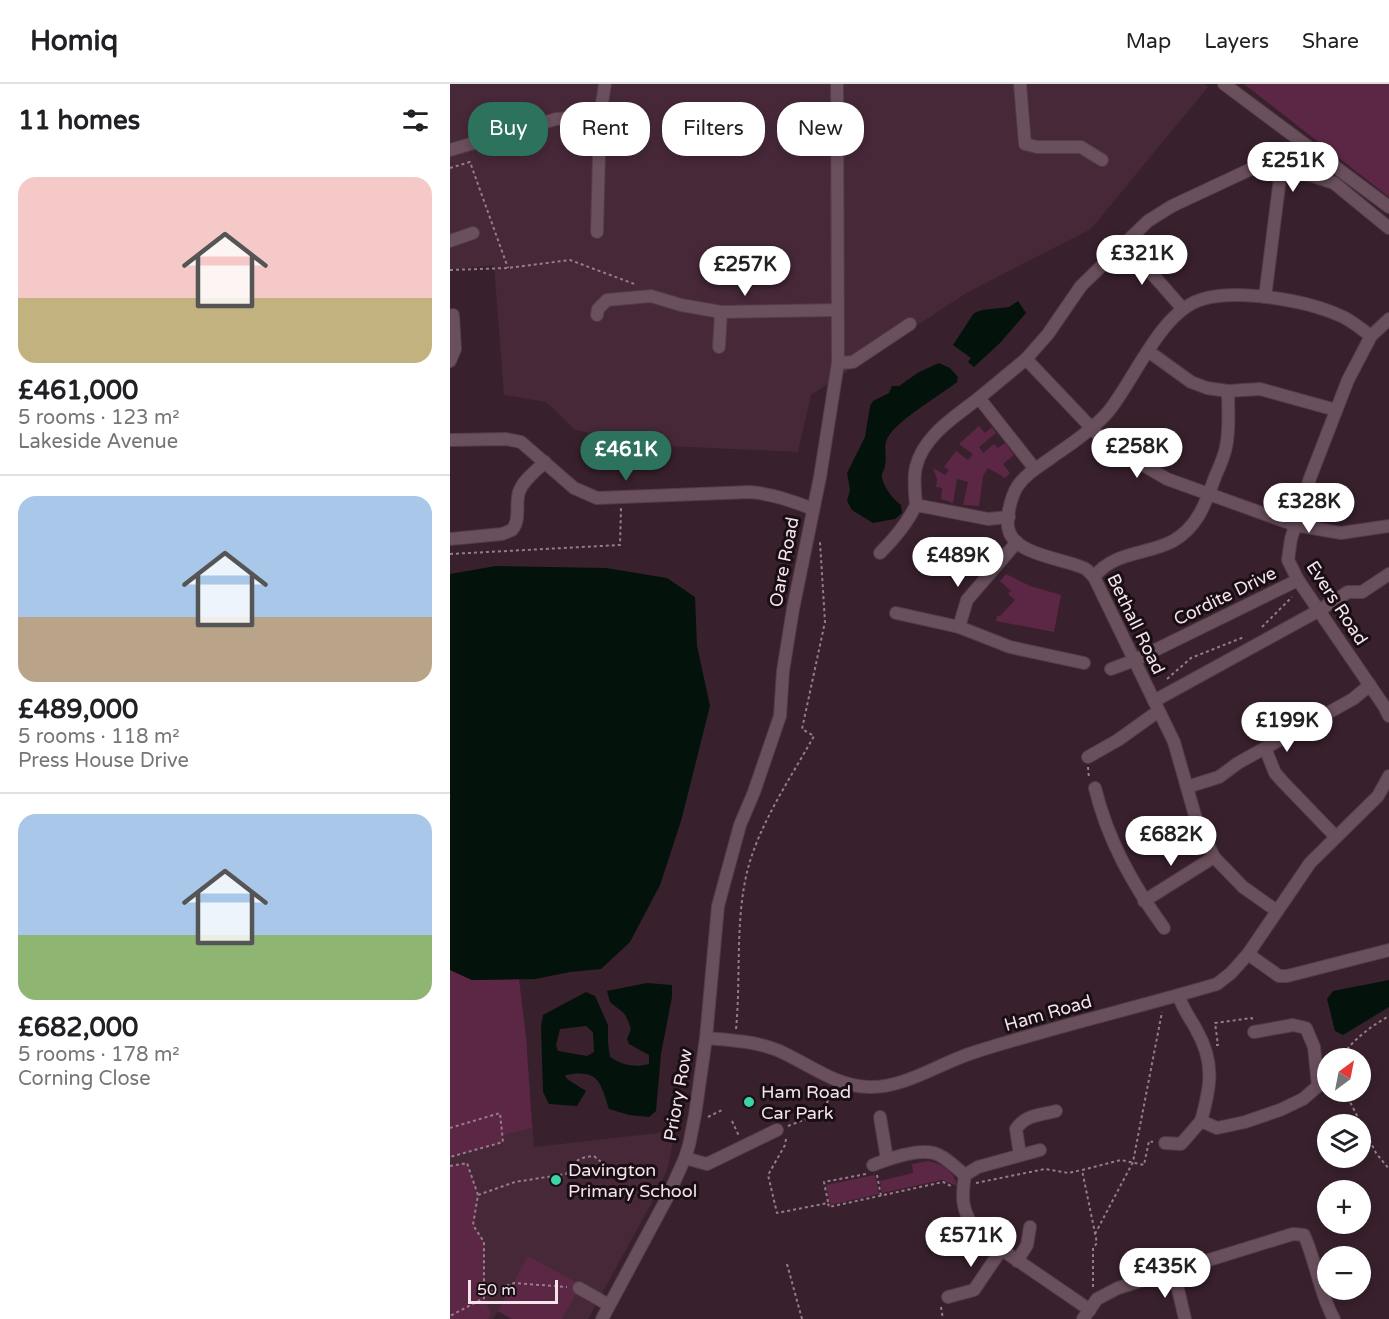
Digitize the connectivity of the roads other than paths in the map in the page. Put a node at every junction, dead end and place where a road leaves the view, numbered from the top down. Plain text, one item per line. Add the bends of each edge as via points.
1 (605, 84) edge
2 (837, 84) edge
3 (1020, 84) edge
4 (1224, 84) edge
5 (602, 102) edge
6 (560, 119) edge
7 (450, 150) edge
8 (599, 156) edge
9 (1102, 160) dead end
10 (1281, 170) junction
11 (1389, 207) edge
12 (1389, 228) edge
13 (597, 232) dead end
14 (473, 233) dead end
15 (450, 241) edge
16 (1125, 243) junction
17 (1264, 297) junction
18 (1183, 309) junction
19 (837, 310) junction
20 (721, 312) junction
21 (453, 315) dead end
22 (597, 315) dead end
23 (1389, 319) edge
24 (910, 324) dead end
25 (1371, 336) junction
26 (719, 346) dead end
27 (1148, 351) junction
28 (1026, 359) junction
29 (450, 361) edge
30 (838, 363) junction
31 (1228, 391) junction
32 (979, 398) junction
33 (1336, 410) junction
34 (1091, 427) junction
35 (450, 440) edge
36 (545, 462) junction
37 (1035, 469) junction
38 (1209, 494) junction
39 (916, 505) junction
40 (813, 509) junction
41 (1009, 517) junction
42 (1295, 525) junction
43 (1389, 526) edge
44 (450, 538) edge
45 (1017, 542) junction
46 (880, 553) dead end
47 (1389, 574) edge
48 (1095, 577) junction
49 (1298, 580) junction
50 (1318, 611) junction
51 (896, 613) dead end
52 (959, 627) junction
53 (1135, 660) junction
54 (1084, 663) dead end
55 (1111, 669) dead end
56 (1370, 685) junction
57 (1154, 701) junction
58 (1154, 715) dead end
59 (1389, 716) edge
60 (1265, 748) junction
61 (1088, 757) road end
62 (1389, 776) edge
63 (1187, 787) junction
64 (1095, 788) road end
65 (1336, 837) junction
66 (1214, 856) junction
67 (1144, 901) junction
68 (1277, 911) junction
69 (1164, 928) dead end
70 (1389, 950) edge
71 (1248, 954) junction
72 (1179, 996) junction
73 (1254, 1032) road end
74 (706, 1038) junction
75 (1056, 1111) dead end
76 (880, 1117) dead end
77 (1201, 1121) junction
78 (780, 1129) road end
79 (1164, 1143) road end
80 (1040, 1150) dead end
81 (1020, 1155) junction
82 (685, 1158) junction
83 (887, 1160) junction
84 (875, 1169) road end
85 (964, 1181) junction
86 (1030, 1227) dead end
87 (1001, 1250) junction
88 (1017, 1261) junction
89 (1174, 1272) junction
90 (579, 1288) road end
91 (948, 1297) dead end
92 (609, 1305) junction
93 (1086, 1314) edge
94 (602, 1319) edge
95 (1185, 1319) edge
96 (1334, 1319) edge

1 - 5 street
2 - 19 street, Oare Road
3 - 9 street via 1025,144 1081,147
4 - 11 street
6 - 7 street
8 - 13 street
10 - 12 street via 1334,183
10 - 16 street via 1251,169 1172,206 1148,221
10 - 17 street
14 - 15 street
16 - 18 street
16 - 28 street via 1081,286
17 - 18 street via 1233,294 1201,299
17 - 25 street via 1343,316
18 - 27 street
19 - 20 street
19 - 30 street, Oare Road
20 - 22 street via 651,296 607,300
20 - 26 street
21 - 29 street via 455,349
23 - 25 street, Evers Road
24 - 30 street via 853,362
25 - 33 street, Evers Road
27 - 31 street via 1191,382
27 - 34 street via 1108,412
28 - 32 street
28 - 34 street
30 - 40 street, Oare Road
31 - 33 street via 1260,389
31 - 38 street via 1226,448
32 - 37 street
32 - 39 street via 939,429 924,447 916,466
33 - 42 street, Evers Road
34 - 37 street
34 - 38 street via 1113,447 1167,479
35 - 36 street via 515,440
36 - 40 street via 582,492 597,498 750,492 767,493
36 - 44 street via 521,487 517,521 512,530
37 - 41 street via 1017,487
38 - 42 street
38 - 48 street via 1190,528 1172,541 1124,556 1100,569
39 - 41 street via 988,519
39 - 46 street via 910,519
40 - 74 street, Oare Road via 783,671 780,716 723,881
41 - 45 street via 1009,531
42 - 43 street via 1341,533
42 - 49 street, Evers Road via 1288,560
45 - 48 street, Bethall Road via 1053,560 1086,568
45 - 52 street via 967,600
47 - 50 street via 1362,592 1348,592
48 - 53 street, Bethall Road
49 - 50 street, Evers Road
49 - 53 street, Cordite Drive
50 - 56 street, Evers Road
50 - 57 street
51 - 52 street
52 - 54 street via 1010,647
53 - 55 street, Cordite Drive
53 - 57 street, Bethall Road
56 - 59 street, Evers Road
56 - 60 street via 1353,699
57 - 63 street, Bethall Road via 1174,742
58 - 61 street
60 - 63 street via 1219,777
60 - 65 street via 1275,773
62 - 65 street via 1378,796
63 - 66 street, Bethall Road via 1196,819
64 - 67 street via 1107,830
65 - 68 street via 1310,863
66 - 67 street
66 - 68 street, Bethall Road via 1243,887
67 - 69 street
68 - 71 street
70 - 71 street via 1287,976 1280,976
71 - 72 street, Ham Road via 1217,984
72 - 74 street, Ham Road via 970,1054 905,1081 871,1087 835,1080 764,1046
72 - 77 street via 1208,1053 1211,1071
73 - 77 street via 1293,1025 1306,1028 1314,1047 1318,1086 1303,1099 1245,1122 1217,1128
74 - 82 street, Priory Row
75 - 81 street via 1028,1117 1019,1124 1016,1129
76 - 83 street
77 - 79 street via 1182,1144
78 - 82 street via 707,1164
80 - 81 street
81 - 85 street via 978,1167
82 - 92 street, Priory Row
83 - 84 street
83 - 85 street via 934,1153 947,1160
85 - 87 street via 966,1215 976,1232
86 - 88 street via 1027,1245
87 - 88 street
87 - 91 street via 974,1290
88 - 93 street
89 - 93 street via 1118,1288 1097,1299
89 - 95 street
89 - 96 street via 1293,1234 1304,1235
90 - 92 street
92 - 94 street, Priory Row

